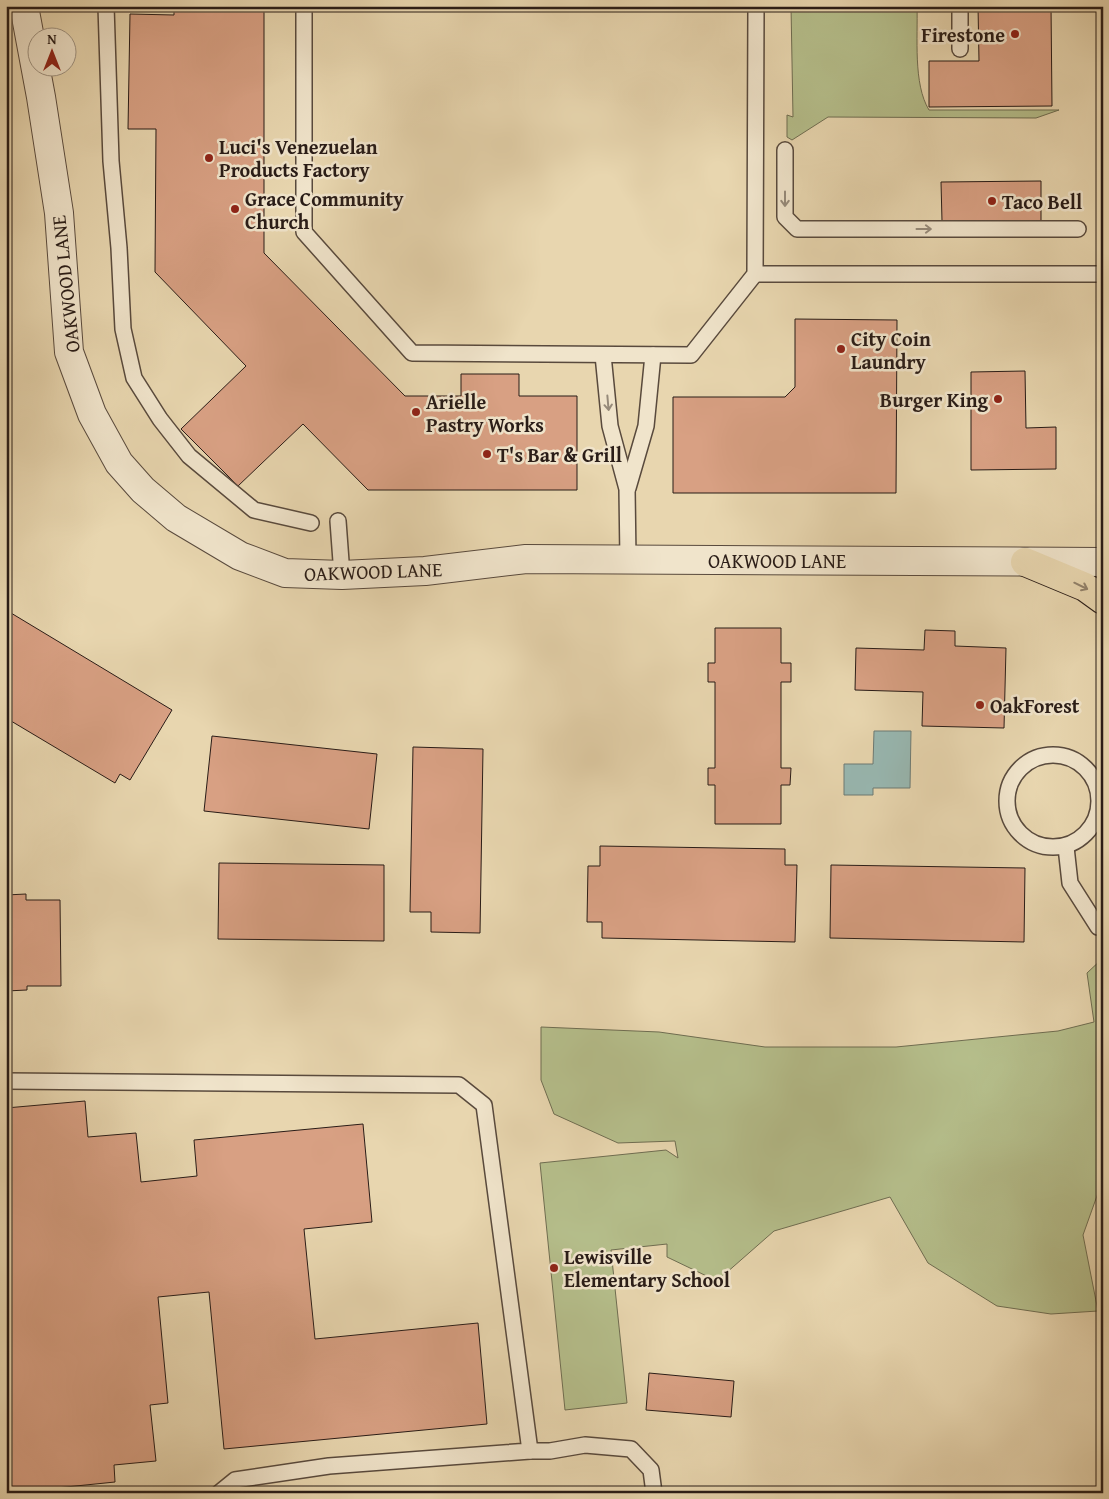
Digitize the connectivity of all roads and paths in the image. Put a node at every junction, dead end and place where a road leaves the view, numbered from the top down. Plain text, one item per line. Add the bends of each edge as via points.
1 (24, 6) edge
2 (106, 6) edge
3 (304, 6) edge
4 (756, 6) edge
5 (960, 6) edge
6 (960, 49) dead end
7 (785, 150) dead end
8 (1078, 229) dead end
9 (756, 274) junction
10 (1103, 274) edge
11 (603, 354) junction
12 (652, 355) junction
13 (627, 489) junction
14 (338, 522) dead end
15 (311, 523) dead end
16 (628, 559) junction
17 (1025, 562) junction
18 (1103, 562) edge
19 (342, 575) junction
20 (1103, 600) edge
21 (1066, 846) junction
22 (1103, 927) edge
23 (6, 1081) edge
24 (530, 1452) junction
25 (219, 1493) edge
26 (654, 1493) edge

1 - 19 street, OAKWOOD LANE via 59,212 70,352 92,414 119,463 143,490 176,518 240,556 285,573
2 - 15 lane via 111,161 123,329 134,378 160,419 190,456 254,510
3 - 11 lane via 304,232 412,353
4 - 9 lane
5 - 6 lane
7 -> 8 lane via 785,217 797,229
9 - 10 lane
9 - 12 lane via 691,356
11 - 12 lane
11 -> 13 lane via 610,426
12 - 13 lane via 646,426
13 - 16 lane
14 - 19 lane
16 - 17 street, OAKWOOD LANE
16 - 19 street, OAKWOOD LANE via 526,559 425,571
17 - 18 street, OAKWOOD LANE
17 -> 20 main road via 1085,587
21 - 21 lane via 1035,845 1012,824 1007,808 1007,793 1013,777 1023,765 1053,754 1081,764 1091,774 1100,802 1098,817 1091,830
21 - 22 lane via 1070,883 1098,927
23 - 24 lane via 460,1085 484,1105
24 - 25 lane via 328,1466 235,1480
24 - 26 lane via 550,1452 584,1445 631,1449 651,1470

